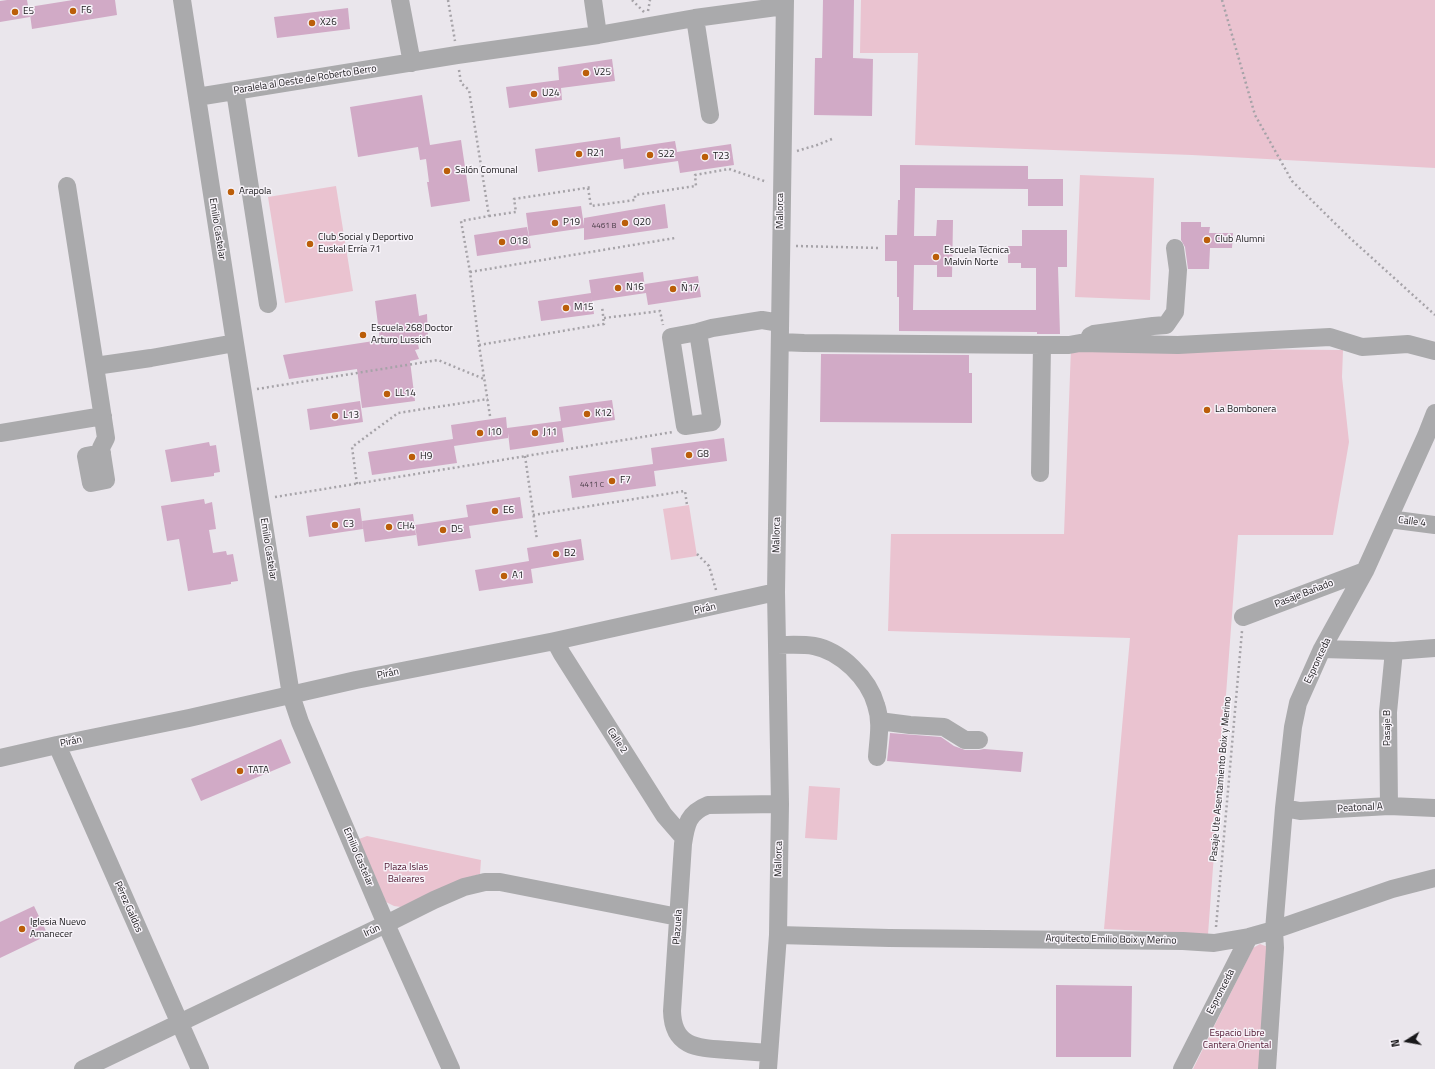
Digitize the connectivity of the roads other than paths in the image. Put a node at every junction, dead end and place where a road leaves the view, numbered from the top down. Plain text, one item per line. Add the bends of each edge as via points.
1 (182, 0) edge
2 (400, 0) edge
3 (593, 0) edge
4 (784, 3) edge
5 (695, 18) junction
6 (598, 35) junction
7 (412, 63) junction
8 (235, 91) junction
9 (197, 97) junction
10 (710, 115) dead end
11 (67, 186) dead end
12 (1175, 248) dead end
13 (268, 304) dead end
14 (780, 323) junction
15 (698, 332) junction
16 (780, 342) junction
17 (235, 343) junction
18 (1080, 343) junction
19 (1042, 345) junction
20 (1435, 351) edge
21 (95, 366) junction
22 (1435, 413) edge
23 (103, 416) junction
24 (0, 433) edge
25 (1431, 436) edge
26 (104, 446) dead end
27 (1040, 473) dead end
28 (1389, 519) junction
29 (1435, 525) edge
30 (1365, 571) junction
31 (776, 592) junction
32 (1244, 616) road end
33 (555, 641) junction
34 (778, 645) junction
35 (1435, 648) edge
36 (1322, 649) junction
37 (1394, 651) junction
38 (290, 695) junction
39 (879, 721) junction
40 (979, 740) dead end
41 (56, 745) junction
42 (877, 757) dead end
43 (0, 758) edge
44 (780, 804) junction
45 (1389, 806) junction
46 (1284, 808) junction
47 (1435, 808) edge
48 (684, 838) junction
49 (1435, 878) edge
50 (678, 917) junction
51 (386, 924) junction
52 (1274, 930) junction
53 (778, 935) junction
54 (1249, 937) junction
55 (180, 1022) junction
56 (768, 1061) edge
57 (83, 1069) edge
58 (200, 1069) edge
59 (451, 1069) edge
60 (1182, 1069) edge
61 (1267, 1069) edge

1 - 9 street, Emilio Castelar
2 - 7 street
3 - 6 street
4 - 5 street, Paralela al Oeste de Roberto Berro
4 - 14 street, Mallorca
5 - 6 street, Paralela al Oeste de Roberto Berro
5 - 10 street
6 - 7 street, Paralela al Oeste de Roberto Berro
7 - 8 street, Paralela al Oeste de Roberto Berro
8 - 9 street, Paralela al Oeste de Roberto Berro
8 - 13 street
9 - 17 street, Emilio Castelar
11 - 21 street
12 - 18 street via 1178,270 1175,312 1166,325 1094,334
14 - 15 street via 762,320
14 - 16 street, Mallorca
15 - 15 street via 671,337 685,426 712,422
16 - 19 street
16 - 31 street, Mallorca
17 - 21 street via 120,355
17 - 38 street, Emilio Castelar
18 - 19 street
18 - 20 street via 1178,345 1330,337 1362,347 1408,344
19 - 27 street
21 - 23 street
22 - 25 street, Espronceda
23 - 24 street
23 - 26 street
25 - 28 street, Espronceda
28 - 29 street, Calle 4
28 - 30 street, Espronceda
30 - 32 street, Pasaje Bañado
30 - 36 street, Espronceda
31 - 33 street, Pirán
31 - 34 street, Mallorca
33 - 38 street, Pirán
33 - 48 street, Calle 2 via 660,808
34 - 39 street via 816,647 833,653 848,663 870,691
34 - 44 street, Mallorca
35 - 37 street
36 - 37 street
36 - 46 street, Espronceda via 1298,703
37 - 45 street, Pasaje B via 1388,712
38 - 41 street, Pirán
38 - 51 street, Emilio Castelar
39 - 40 street via 944,727 965,740
39 - 42 street
41 - 43 street, Pirán
41 - 55 street, Pérez Galdos
44 - 48 street, Plazuela via 708,805 693,814
44 - 53 street, Mallorca
45 - 46 street, Peatonal A via 1300,811
45 - 47 street, Peatonal A
46 - 52 street, Espronceda
48 - 50 street, Plazuela
49 - 52 street, Arquitecto Emilio Boix y Merino via 1392,889
50 - 51 street, Irún via 500,882 485,882 452,892
50 - 56 street, Plazuela via 672,1011 672,1023 676,1032 683,1040 703,1049
51 - 55 street, Irún
51 - 59 street, Emilio Castelar
52 - 54 street, Arquitecto Emilio Boix y Merino
52 - 61 street, Espronceda
53 - 54 street, Arquitecto Emilio Boix y Merino via 1214,943
53 - 56 street, Mallorca
54 - 60 street, Espronceda
55 - 57 street, Irún
55 - 58 street, Pérez Galdos

